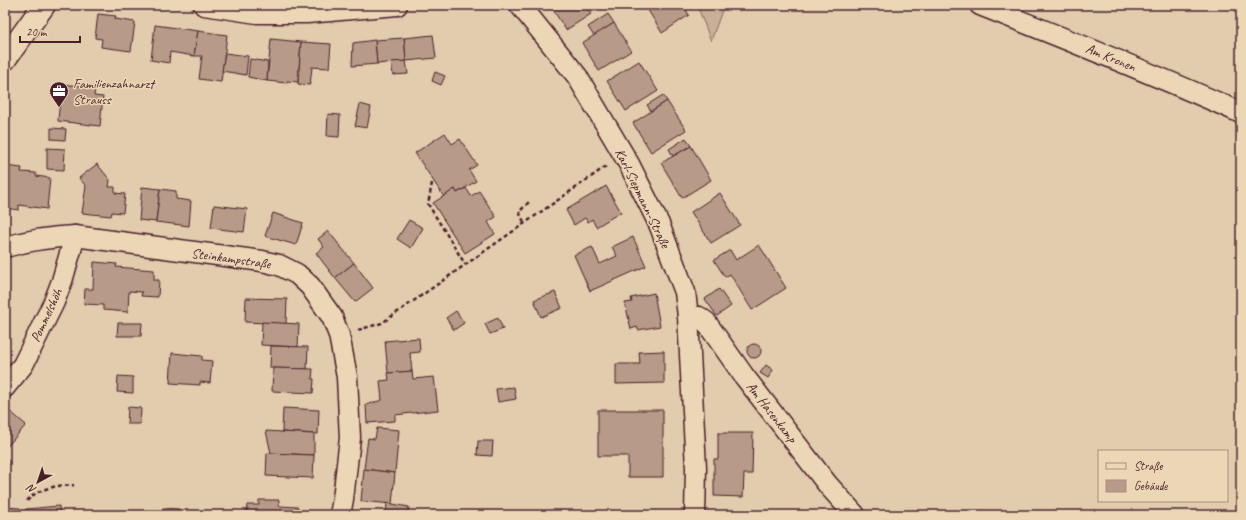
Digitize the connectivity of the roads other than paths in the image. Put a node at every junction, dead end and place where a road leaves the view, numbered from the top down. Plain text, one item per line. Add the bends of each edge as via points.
1 (44, 5) edge
2 (204, 5) edge
3 (397, 5) edge
4 (520, 5) edge
5 (980, 5) edge
6 (5, 59) edge
7 (1241, 113) edge
8 (75, 236) junction
9 (5, 247) edge
10 (688, 316) junction
11 (5, 387) edge
12 (340, 515) edge
13 (695, 515) edge
14 (854, 515) edge

1 - 6 main road
2 - 3 street via 256,13 307,13
4 - 10 street, Karl-Siepmann-Straße via 577,76 623,154 659,224 685,292
5 - 7 street, Am Kronen via 1182,86
8 - 9 street, Steinkampstraße via 51,237
8 - 11 street, Pommelshöh via 54,302 23,365
8 - 12 street, Steinkampstraße via 262,261 279,265 297,274 310,286 332,317 339,336 347,377 350,438
10 - 13 street, Karl-Siepmann-Straße via 696,468
10 - 14 street, Am Hasenkamp via 699,317 706,322 744,376

